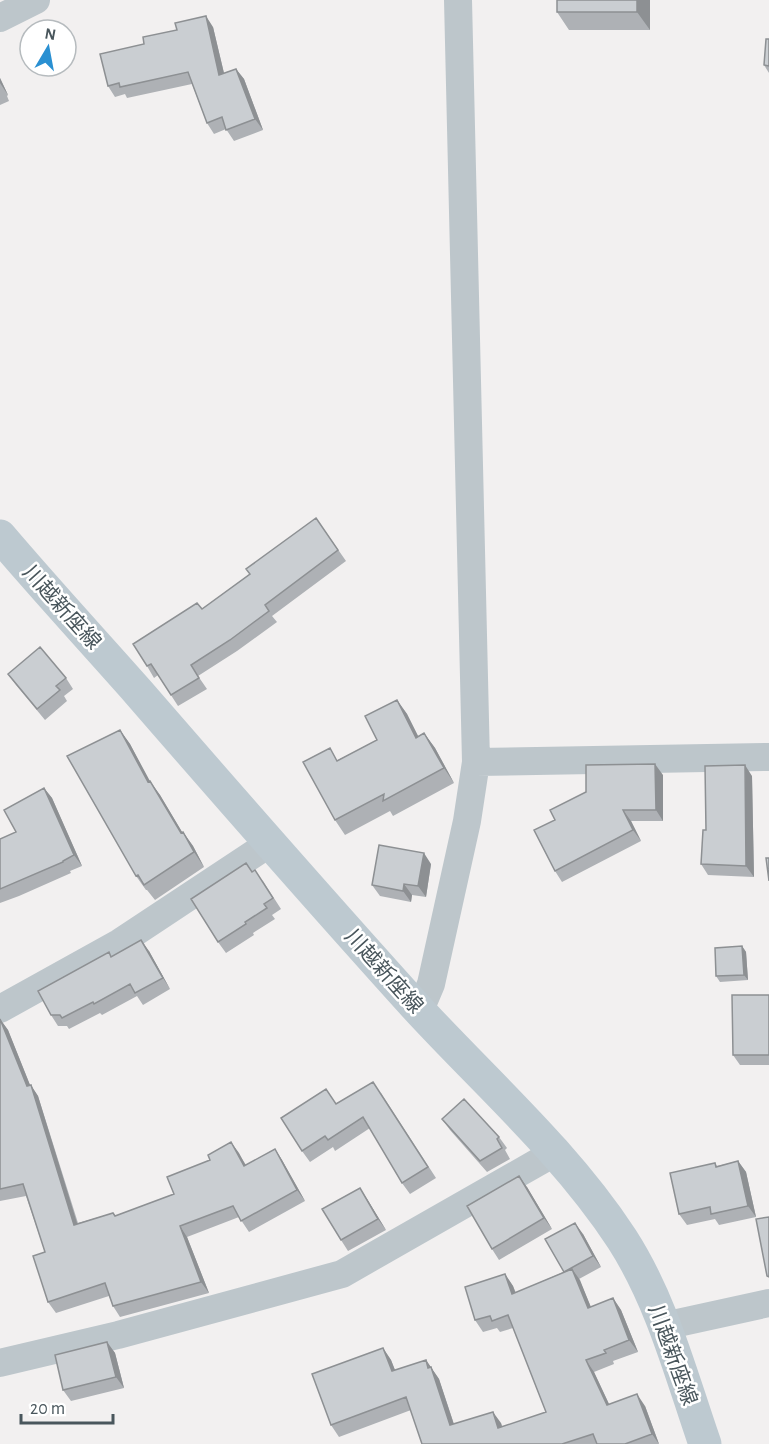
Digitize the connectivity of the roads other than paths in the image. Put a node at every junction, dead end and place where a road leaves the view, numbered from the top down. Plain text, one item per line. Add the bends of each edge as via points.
1 (36, 0) edge
2 (458, 0) edge
3 (0, 18) edge
4 (4, 551) edge
5 (769, 758) edge
6 (476, 762) junction
7 (270, 843) junction
8 (0, 1009) edge
9 (420, 1010) junction
10 (554, 1153) junction
11 (769, 1303) edge
12 (664, 1326) junction
13 (0, 1363) edge
14 (705, 1444) edge

1 - 3 street
2 - 6 street
4 - 7 main road, 川越新座線
5 - 6 street
6 - 9 street via 462,845 430,984
7 - 8 street via 120,944
7 - 9 main road, 川越新座線
9 - 10 main road, 川越新座線
10 - 12 main road, 川越新座線 via 622,1239
10 - 13 street via 342,1274
11 - 12 street
12 - 14 main road, 川越新座線

